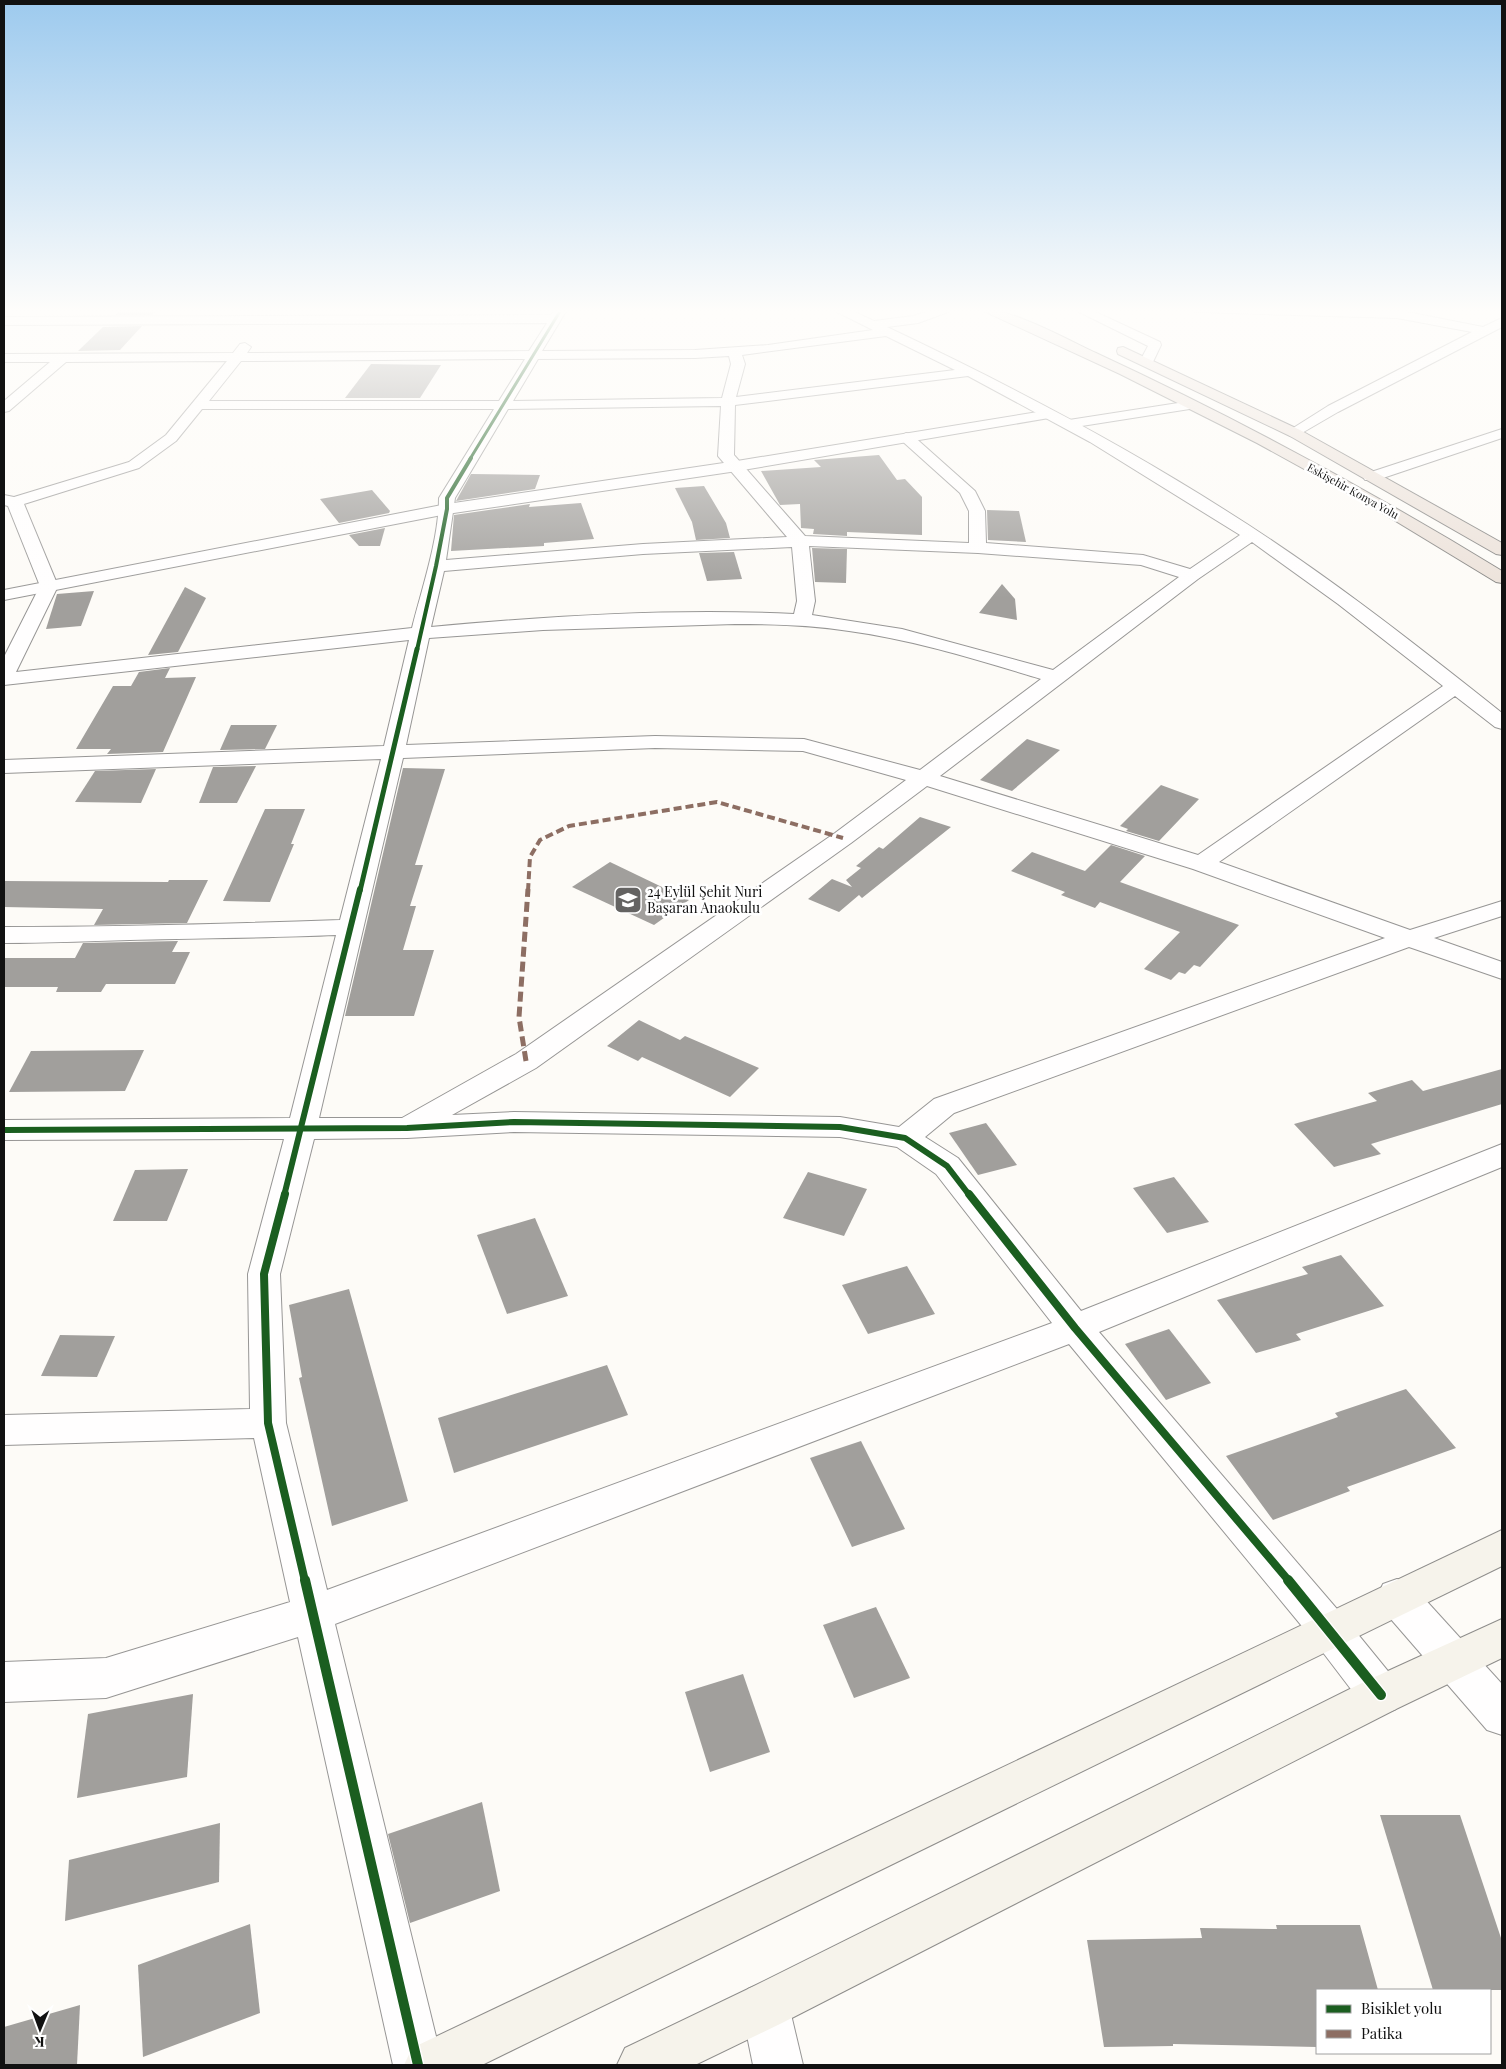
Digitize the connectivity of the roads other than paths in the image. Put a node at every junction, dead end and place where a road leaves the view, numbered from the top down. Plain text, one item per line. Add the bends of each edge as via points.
1 (198, 405) joint
2 (502, 405) junction
3 (536, 405) edge
4 (728, 405) edge
5 (1032, 405) edge
6 (1192, 405) joint
7 (1236, 405) edge
8 (1342, 405) edge
9 (1050, 414) junction
10 (1069, 424) junction
11 (1294, 433) junction
12 (1502, 433) edge
13 (906, 437) junction
14 (737, 466) junction
15 (1371, 477) junction
16 (9, 501) edge
17 (447, 510) junction
18 (1250, 536) junction
19 (800, 540) junction
20 (978, 548) junction
21 (1502, 550) edge
22 (436, 566) junction
23 (1192, 575) junction
24 (1502, 578) edge
25 (49, 586) junction
26 (4, 595) edge
27 (802, 620) junction
28 (420, 632) junction
29 (4, 678) edge
30 (1057, 678) junction
31 (1456, 686) junction
32 (1502, 723) edge
33 (393, 753) junction
34 (4, 766) edge
35 (925, 778) junction
36 (1201, 864) junction
37 (1502, 908) edge
38 (351, 928) junction
39 (4, 935) edge
40 (1412, 937) junction
41 (1502, 970) edge
42 (302, 1128) junction
43 (407, 1128) junction
44 (4, 1130) edge
45 (905, 1138) junction
46 (1502, 1155) edge
47 (1075, 1328) junction
48 (268, 1423) junction
49 (4, 1430) edge
50 (1502, 1547) edge
51 (1397, 1596) junction
52 (312, 1614) junction
53 (1329, 1629) junction
54 (1502, 1638) edge
55 (1454, 1661) junction
56 (4, 1682) edge
57 (1381, 1695) junction
58 (1502, 1715) edge
59 (765, 2006) junction
60 (418, 2065) edge
61 (429, 2065) edge
62 (642, 2065) edge
63 (778, 2065) edge

1 - 2 street
1 - 16 street via 171,438 134,465
2 - 3 street
2 - 17 street via 450,492
4 - 14 street via 726,456
5 - 9 street
6 - 10 street
6 - 24 highway, Eskişehir Konya Yolu via 1354,490
7 - 11 highway
8 - 11 street
9 - 10 street
9 - 13 street
10 - 18 street via 1181,489
11 - 15 highway
12 - 15 street
13 - 14 street
13 - 20 street via 967,491 977,512
14 - 17 street
14 - 19 street
15 - 21 highway
16 - 25 street
17 - 22 street
17 - 25 street
18 - 23 street
18 - 31 street
19 - 20 street
19 - 22 street
19 - 27 street via 806,601
20 - 23 street via 1143,560
22 - 28 street
23 - 30 street
25 - 26 street
25 - 29 street
27 - 28 street via 552,623
27 - 30 street via 851,625 975,653
28 - 29 street
28 - 33 street
30 - 35 street
31 - 32 street
31 - 36 street
33 - 34 street
33 - 35 street via 655,742 804,745
33 - 38 street
35 - 36 street
35 - 43 street via 526,1061
36 - 40 street
37 - 40 street
38 - 39 street
38 - 42 street
40 - 41 street
40 - 45 street via 944,1106
42 - 43 street
42 - 44 street
42 - 48 street via 264,1274
43 - 45 street via 514,1122 840,1127
45 - 47 street via 947,1166
46 - 47 street
47 - 52 street
47 - 53 street
48 - 49 street
48 - 52 street
50 - 51 main road
51 - 53 main road
51 - 55 street
52 - 56 street via 106,1678
52 - 60 street
53 - 57 street
53 - 61 main road
54 - 55 main road
55 - 57 main road
55 - 58 street
57 - 59 main road
59 - 62 main road
59 - 63 street

